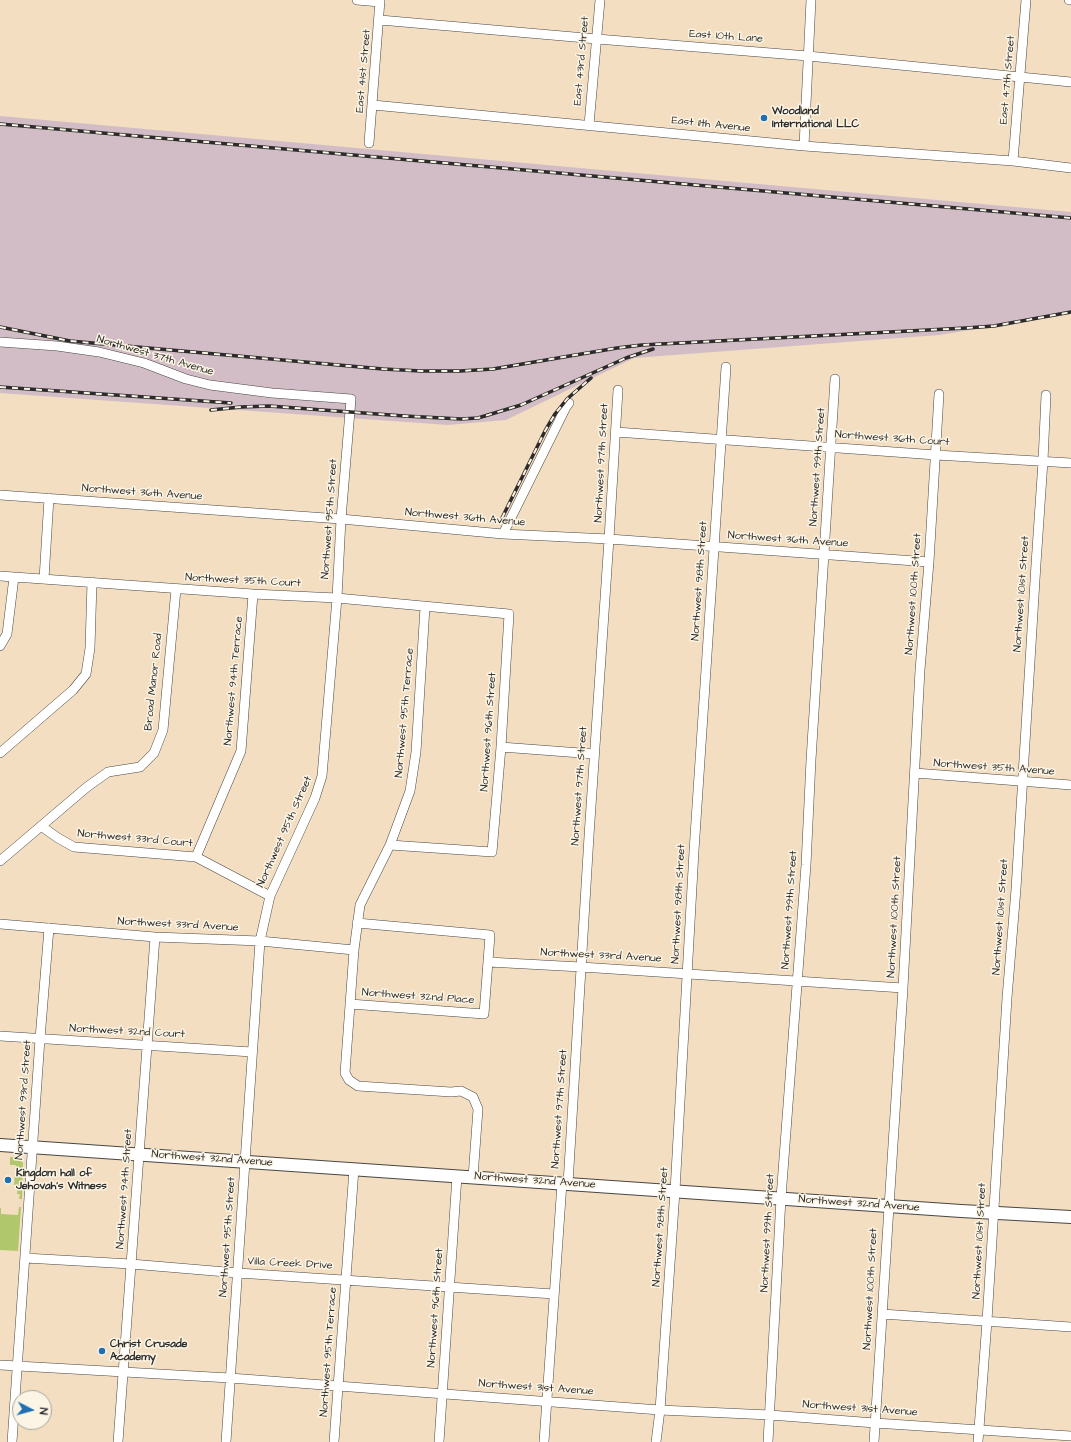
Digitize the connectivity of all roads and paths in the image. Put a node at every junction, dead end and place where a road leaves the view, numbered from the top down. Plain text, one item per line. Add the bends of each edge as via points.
1 (357, 0) edge
2 (600, 0) edge
3 (811, 0) edge
4 (1026, 0) edge
5 (380, 1) edge
6 (380, 20) junction
7 (597, 39) junction
8 (808, 56) junction
9 (1021, 77) junction
10 (1071, 82) edge
11 (373, 105) junction
12 (589, 125) junction
13 (369, 143) dead end
14 (804, 146) junction
15 (1013, 161) junction
16 (1071, 168) edge
17 (0, 342) edge
18 (726, 367) dead end
19 (835, 379) dead end
20 (618, 390) dead end
21 (940, 394) dead end
22 (1046, 395) dead end
23 (351, 399) joint
24 (569, 403) dead end
25 (616, 432) junction
26 (722, 440) junction
27 (831, 447) junction
28 (936, 455) junction
29 (1044, 461) junction
30 (1071, 463) edge
31 (0, 495) edge
32 (50, 498) junction
33 (341, 519) junction
34 (503, 534) junction
35 (610, 539) junction
36 (714, 547) junction
37 (824, 554) junction
38 (929, 562) junction
39 (0, 576) edge
40 (14, 577) junction
41 (44, 579) junction
42 (92, 582) junction
43 (176, 589) junction
44 (253, 594) junction
45 (337, 598) junction
46 (425, 607) junction
47 (509, 614) joint
48 (0, 646) edge
49 (501, 747) junction
50 (0, 753) edge
51 (594, 754) junction
52 (915, 773) junction
53 (1022, 782) junction
54 (1071, 785) edge
55 (42, 826) junction
56 (390, 845) junction
57 (196, 857) junction
58 (0, 860) edge
59 (270, 896) junction
60 (357, 923) junction
61 (0, 924) edge
62 (49, 928) junction
63 (155, 937) junction
64 (260, 941) junction
65 (354, 950) junction
66 (488, 962) junction
67 (581, 967) junction
68 (688, 974) junction
69 (796, 980) junction
70 (903, 988) junction
71 (350, 1004) junction
72 (0, 1036) edge
73 (40, 1039) junction
74 (147, 1045) junction
75 (252, 1052) junction
76 (0, 1145) edge
77 (33, 1147) junction
78 (139, 1154) junction
79 (245, 1162) junction
80 (354, 1169) junction
81 (457, 1176) junction
82 (473, 1177) junction
83 (565, 1183) junction
84 (675, 1191) junction
85 (781, 1198) junction
86 (888, 1206) junction
87 (994, 1213) junction
88 (1071, 1217) edge
89 (25, 1258) junction
90 (131, 1264) junction
91 (238, 1273) junction
92 (346, 1279) junction
93 (449, 1287) junction
94 (554, 1294) junction
95 (882, 1314) junction
96 (987, 1321) junction
97 (1071, 1327) edge
98 (0, 1365) edge
99 (18, 1366) junction
100 (123, 1372) junction
101 (230, 1378) junction
102 (338, 1385) junction
103 (442, 1393) junction
104 (547, 1401) junction
105 (660, 1410) junction
106 (770, 1415) junction
107 (875, 1423) junction
108 (979, 1429) junction
109 (1071, 1436) edge
110 (12, 1442) edge
111 (118, 1442) edge
112 (226, 1442) edge
113 (334, 1442) edge
114 (439, 1442) edge
115 (544, 1442) edge
116 (656, 1442) edge
117 (768, 1442) edge
118 (874, 1442) edge
119 (978, 1442) edge

1 - 5 street
2 - 7 street, East 43rd Street
3 - 8 street
4 - 9 street, East 47th Street
5 - 6 street, East 41st Street
6 - 7 street, East 10th Lane
6 - 11 street, East 41st Street
7 - 8 street, East 10th Lane
7 - 12 street, East 43rd Street
8 - 9 street, East 10th Lane
8 - 14 street
9 - 10 street, East 10th Lane
9 - 15 street, East 47th Street
11 - 12 street, East 11th Avenue
11 - 13 street, East 41st Street
12 - 14 street, East 11th Avenue
14 - 15 street, East 11th Avenue
15 - 16 street, East 11th Avenue
17 - 23 street, Northwest 37th Avenue via 99,352 144,363 210,385
18 - 26 street, Northwest 98th Street
19 - 27 street, Northwest 99th Street
20 - 25 street, Northwest 97th Street
21 - 28 street, Northwest 100th Street
22 - 29 street, Northwest 101st Street
23 - 33 street, Northwest 95th Street
24 - 34 street
25 - 26 street, Northwest 36th Court
25 - 35 street, Northwest 97th Street
26 - 27 street, Northwest 36th Court
26 - 36 street, Northwest 98th Street
27 - 28 street, Northwest 36th Court
27 - 37 street, Northwest 99th Street
28 - 29 street, Northwest 36th Court
28 - 38 street, Northwest 100th Street
29 - 30 street, Northwest 36th Court
29 - 53 street, Northwest 101st Street
31 - 32 street, Northwest 36th Avenue
32 - 33 street, Northwest 36th Avenue
32 - 41 street
33 - 34 street, Northwest 36th Avenue
33 - 45 street, Northwest 95th Street
34 - 35 street, Northwest 36th Avenue
35 - 36 street, Northwest 36th Avenue
35 - 51 street, Northwest 97th Street
36 - 37 street, Northwest 36th Avenue
36 - 68 street, Northwest 98th Street
37 - 38 street, Northwest 36th Avenue
37 - 69 street, Northwest 99th Street via 810,760 806,865
38 - 52 street, Northwest 100th Street
39 - 40 street, Northwest 35th Court
40 - 41 street, Northwest 35th Court
40 - 48 street via 7,634
41 - 42 street, Northwest 35th Court
42 - 43 street, Northwest 35th Court
42 - 50 street via 90,648 86,674 73,690
43 - 44 street, Northwest 35th Court
43 - 55 street, Broad Manor Road via 163,730 154,753 140,767 108,772
44 - 45 street, Northwest 35th Court
44 - 57 street, Northwest 94th Terrace via 241,750
45 - 46 street, Northwest 35th Court
45 - 59 street, Northwest 95th Street via 322,776
46 - 47 street, Northwest 35th Court
46 - 56 street, Northwest 95th Terrace via 416,752 410,791
47 - 49 street, Northwest 96th Street
49 - 51 street
49 - 56 street, Northwest 96th Street via 492,852
51 - 67 street, Northwest 97th Street
52 - 53 street, Northwest 35th Avenue
52 - 70 street, Northwest 100th Street
53 - 54 street, Northwest 35th Avenue
53 - 87 street, Northwest 101st Street
55 - 57 street, Northwest 33rd Court via 74,847
55 - 58 street, Broad Manor Road
56 - 60 street, Northwest 95th Terrace via 360,905
57 - 59 street, Northwest 33rd Court
59 - 64 street, Northwest 95th Street
60 - 65 street, Northwest 95th Terrace
60 - 66 street via 490,935
61 - 62 street, Northwest 33rd Avenue
62 - 63 street, Northwest 33rd Avenue
62 - 73 street, Northwest 93rd Street
63 - 64 street, Northwest 33rd Avenue
63 - 74 street, Northwest 94th Street
64 - 65 street, Northwest 33rd Avenue
64 - 75 street, Northwest 95th Street
65 - 71 street, Northwest 95th Terrace
66 - 67 street, Northwest 33rd Avenue
66 - 71 street, Northwest 32nd Place via 484,1014
67 - 68 street, Northwest 33rd Avenue
67 - 83 street, Northwest 97th Street
68 - 69 street, Northwest 33rd Avenue
68 - 84 street, Northwest 98th Street
69 - 70 street, Northwest 33rd Avenue
69 - 85 street, Northwest 99th Street
70 - 86 street, Northwest 100th Street
71 - 82 street, Northwest 95th Terrace via 345,1073 349,1080 358,1086 461,1091 473,1097 478,1108
72 - 73 street, Northwest 32nd Court
73 - 74 street, Northwest 32nd Court
73 - 77 street, Northwest 93rd Street
74 - 75 street, Northwest 32nd Court
74 - 78 street, Northwest 94th Street
75 - 79 street, Northwest 95th Street
76 - 77 main road, Northwest 32nd Avenue
77 - 78 main road, Northwest 32nd Avenue
77 - 89 street, Northwest 93rd Street
78 - 79 main road, Northwest 32nd Avenue
78 - 90 street, Northwest 94th Street
79 - 80 main road, Northwest 32nd Avenue
79 - 91 street, Northwest 95th Street
80 - 81 main road, Northwest 32nd Avenue
80 - 92 street, Northwest 95th Terrace
81 - 82 main road, Northwest 32nd Avenue
81 - 93 street, Northwest 96th Street
82 - 83 main road, Northwest 32nd Avenue
83 - 84 main road, Northwest 32nd Avenue
83 - 94 street, Northwest 97th Street
84 - 85 main road, Northwest 32nd Avenue
84 - 105 street, Northwest 98th Street
85 - 86 main road, Northwest 32nd Avenue
85 - 106 street, Northwest 99th Street
86 - 87 main road, Northwest 32nd Avenue
86 - 95 street, Northwest 100th Street
87 - 88 main road, Northwest 32nd Avenue
87 - 96 street, Northwest 101st Street
89 - 90 street, Villa Creek Drive
89 - 99 street, Northwest 93rd Street
90 - 91 street, Villa Creek Drive
90 - 100 street, Northwest 94th Street
91 - 92 street, Villa Creek Drive
91 - 101 street, Northwest 95th Street
92 - 93 street, Villa Creek Drive
92 - 102 street, Northwest 95th Terrace
93 - 94 street, Villa Creek Drive
93 - 103 street, Northwest 96th Street
94 - 104 street, Northwest 97th Street
95 - 96 street
95 - 107 street, Northwest 100th Street
96 - 97 street
96 - 108 street, Northwest 101st Street
98 - 99 street, Northwest 31st Avenue
99 - 100 street, Northwest 31st Avenue
99 - 110 street, Northwest 93rd Street
100 - 101 street, Northwest 31st Avenue
100 - 111 street, Northwest 94th Street
101 - 102 street, Northwest 31st Avenue
101 - 112 street, Northwest 95th Street
102 - 103 street, Northwest 31st Avenue
102 - 113 street, Northwest 95th Terrace
103 - 104 street, Northwest 31st Avenue
103 - 114 street, Northwest 96th Street
104 - 105 street, Northwest 31st Avenue
104 - 115 street, Northwest 97th Street
105 - 106 street, Northwest 31st Avenue
105 - 116 street, Northwest 98th Street
106 - 107 street, Northwest 31st Avenue
106 - 117 street, Northwest 99th Street
107 - 108 street, Northwest 31st Avenue
107 - 118 street, Northwest 100th Street
108 - 109 street, Northwest 31st Avenue
108 - 119 street, Northwest 101st Street

